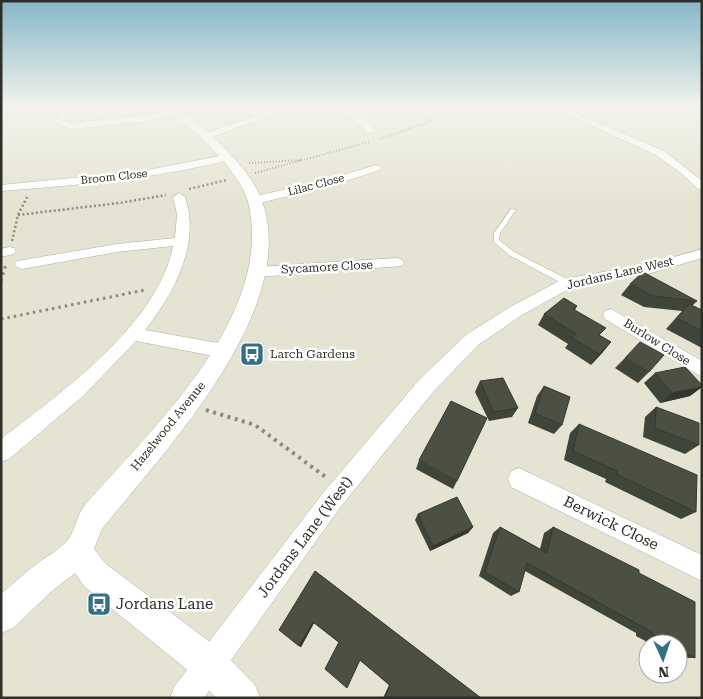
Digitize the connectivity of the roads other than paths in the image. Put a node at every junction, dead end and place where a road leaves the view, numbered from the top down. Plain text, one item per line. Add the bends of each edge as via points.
1 (209, 140) edge
2 (629, 140) edge
3 (232, 166) junction
4 (376, 168) dead end
5 (702, 187) edge
6 (1, 188) edge
7 (177, 194) road end
8 (256, 200) junction
9 (513, 210) dead end
10 (181, 242) junction
11 (702, 253) edge
12 (397, 263) dead end
13 (22, 264) dead end
14 (258, 272) junction
15 (568, 283) junction
16 (611, 314) dead end
17 (134, 334) junction
18 (224, 351) junction
19 (702, 370) edge
20 (404, 413) joint
21 (1, 452) edge
22 (519, 479) dead end
23 (78, 552) junction
24 (702, 568) edge
25 (1, 616) edge
26 (209, 664) junction
27 (184, 698) edge
28 (242, 698) edge

1 - 3 street, Hazelwood Avenue
2 - 5 street via 660,153
3 - 6 street, Broom Close
3 - 8 street, Hazelwood Avenue
4 - 8 street, Lilac Close
7 - 10 street via 184,226
8 - 14 street, Hazelwood Avenue via 261,231
9 - 15 lane via 497,233 496,241 503,248
10 - 13 street via 125,246
10 - 17 street via 177,263 166,286
11 - 15 street, Jordans Lane West via 651,268
12 - 14 street, Sycamore Close
14 - 18 street, Hazelwood Avenue via 244,312
15 - 20 street, Jordans Lane West via 472,340
16 - 19 street, Burlow Close
17 - 18 street
17 - 21 street via 54,410
18 - 23 street, Hazelwood Avenue via 188,404 91,520
20 - 26 street, Jordans Lane (West) via 341,488
22 - 24 street, Berwick Close
23 - 25 street
23 - 26 street via 95,575
26 - 27 street, Jordans Lane (West)
26 - 28 street

